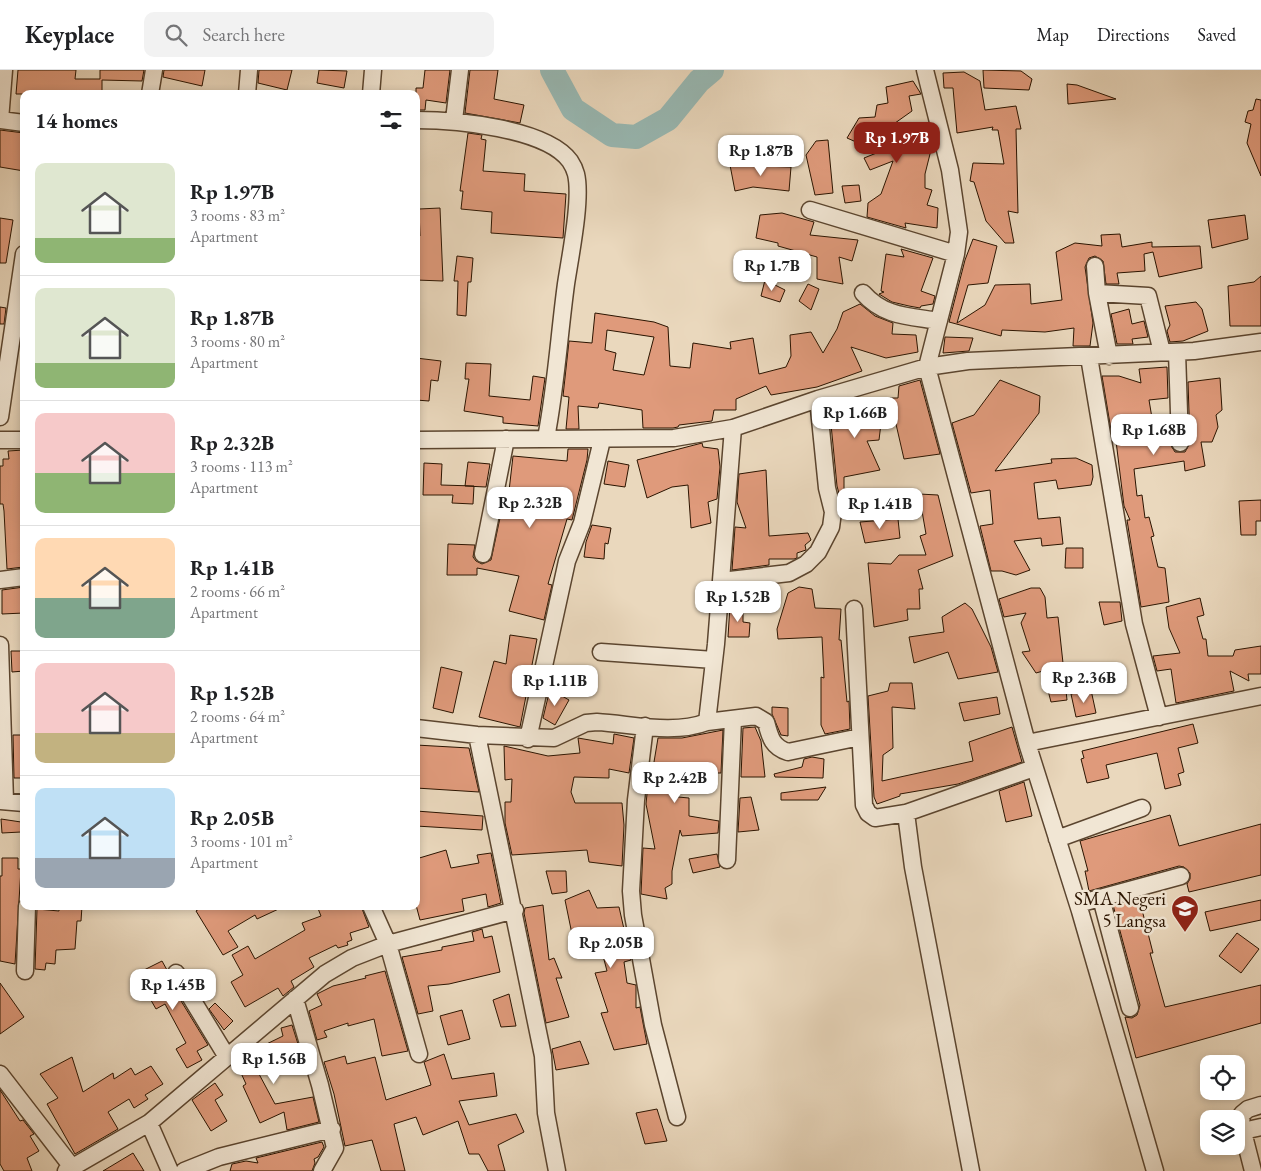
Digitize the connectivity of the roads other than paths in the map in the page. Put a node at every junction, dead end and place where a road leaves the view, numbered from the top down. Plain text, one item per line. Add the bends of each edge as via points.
1 (4, 70) edge
2 (154, 70) edge
3 (249, 70) edge
4 (373, 70) edge
5 (460, 70) edge
6 (925, 70) edge
7 (151, 90) edge
8 (247, 90) edge
9 (371, 90) edge
10 (0, 120) edge
11 (420, 120) edge
12 (454, 120) junction
13 (20, 122) edge
14 (810, 210) dead end
15 (956, 254) junction
16 (1095, 266) dead end
17 (20, 283) edge
18 (863, 293) dead end
19 (1097, 293) junction
20 (939, 321) junction
21 (1261, 342) edge
22 (1169, 352) junction
23 (1109, 356) junction
24 (1089, 357) junction
25 (927, 367) junction
26 (818, 399) junction
27 (0, 416) edge
28 (733, 428) junction
29 (546, 438) junction
30 (506, 439) junction
31 (0, 440) edge
32 (20, 440) edge
33 (420, 440) edge
34 (602, 440) junction
35 (1180, 443) dead end
36 (483, 554) dead end
37 (20, 578) edge
38 (0, 580) edge
39 (721, 581) junction
40 (854, 609) dead end
41 (0, 645) edge
42 (601, 652) dead end
43 (714, 660) junction
44 (1261, 696) edge
45 (1159, 717) junction
46 (733, 719) junction
47 (707, 722) junction
48 (645, 726) junction
49 (420, 728) edge
50 (477, 735) junction
51 (860, 737) junction
52 (528, 738) junction
53 (1027, 743) junction
54 (1034, 768) junction
55 (3, 801) edge
56 (20, 802) edge
57 (1142, 808) dead end
58 (906, 813) junction
59 (1057, 839) junction
60 (727, 860) dead end
61 (1181, 876) dead end
62 (1101, 898) junction
63 (1078, 904) junction
64 (27, 910) edge
65 (373, 910) edge
66 (515, 910) junction
67 (388, 944) junction
68 (25, 971) dead end
69 (176, 973) dead end
70 (295, 1000) junction
71 (1130, 1008) dead end
72 (419, 1054) dead end
73 (227, 1057) junction
74 (0, 1074) edge
75 (1261, 1106) edge
76 (1245, 1112) edge
77 (677, 1117) dead end
78 (149, 1123) junction
79 (1261, 1127) edge
80 (332, 1129) junction
81 (1245, 1131) edge
82 (1245, 1139) edge
83 (71, 1170) edge
84 (170, 1171) edge
85 (184, 1171) edge
86 (322, 1171) edge
87 (557, 1171) edge
88 (972, 1171) edge
89 (1156, 1171) edge
90 (1253, 1171) edge

1 - 10 street
2 - 7 street
3 - 8 street
4 - 9 street
5 - 12 street
6 - 15 street via 952,179 958,218
10 - 13 street
11 - 12 street
12 - 29 street via 529,134 556,147 570,161 576,174 572,241
14 - 15 street
15 - 20 street
16 - 19 street
17 - 27 street
18 - 20 street via 883,310
19 - 22 street via 1148,296
19 - 23 street
20 - 25 street
21 - 22 street
22 - 23 street
22 - 35 street
23 - 24 street
24 - 25 street via 968,361
24 - 45 street via 1134,624
25 - 26 street
25 - 53 street
26 - 28 street
26 - 39 street via 827,488 833,512 831,527 818,552 798,568 770,576
28 - 34 street via 674,438
28 - 39 street
29 - 30 street
29 - 34 street
30 - 33 street
30 - 36 street
31 - 32 street
34 - 52 street via 582,523 567,561
37 - 38 street
39 - 43 street
40 - 51 street
41 - 55 street
42 - 43 street
43 - 47 street
44 - 45 street
45 - 53 street
46 - 47 street
46 - 51 street via 756,716 762,719 773,744 788,752
46 - 60 street
47 - 48 street via 686,727
48 - 52 street via 586,723 554,738
48 - 77 street via 636,800 632,899 653,1025
49 - 50 street
50 - 52 street
50 - 66 street
51 - 58 street via 864,805 868,813 876,818
53 - 54 street
54 - 58 street
54 - 59 street
55 - 56 street
57 - 59 street
58 - 88 street via 913,867
59 - 63 street
61 - 62 street
62 - 63 street
62 - 71 street
63 - 89 street
64 - 68 street
65 - 67 street
66 - 67 street
66 - 87 street via 544,1056 546,1113
67 - 70 street via 352,958 325,974
67 - 72 street
69 - 73 street
70 - 73 street
70 - 80 street
73 - 78 street
74 - 83 street
75 - 76 street
78 - 83 street
78 - 84 street
79 - 81 street
80 - 85 street via 219,1157
80 - 86 street via 335,1148
82 - 90 street

